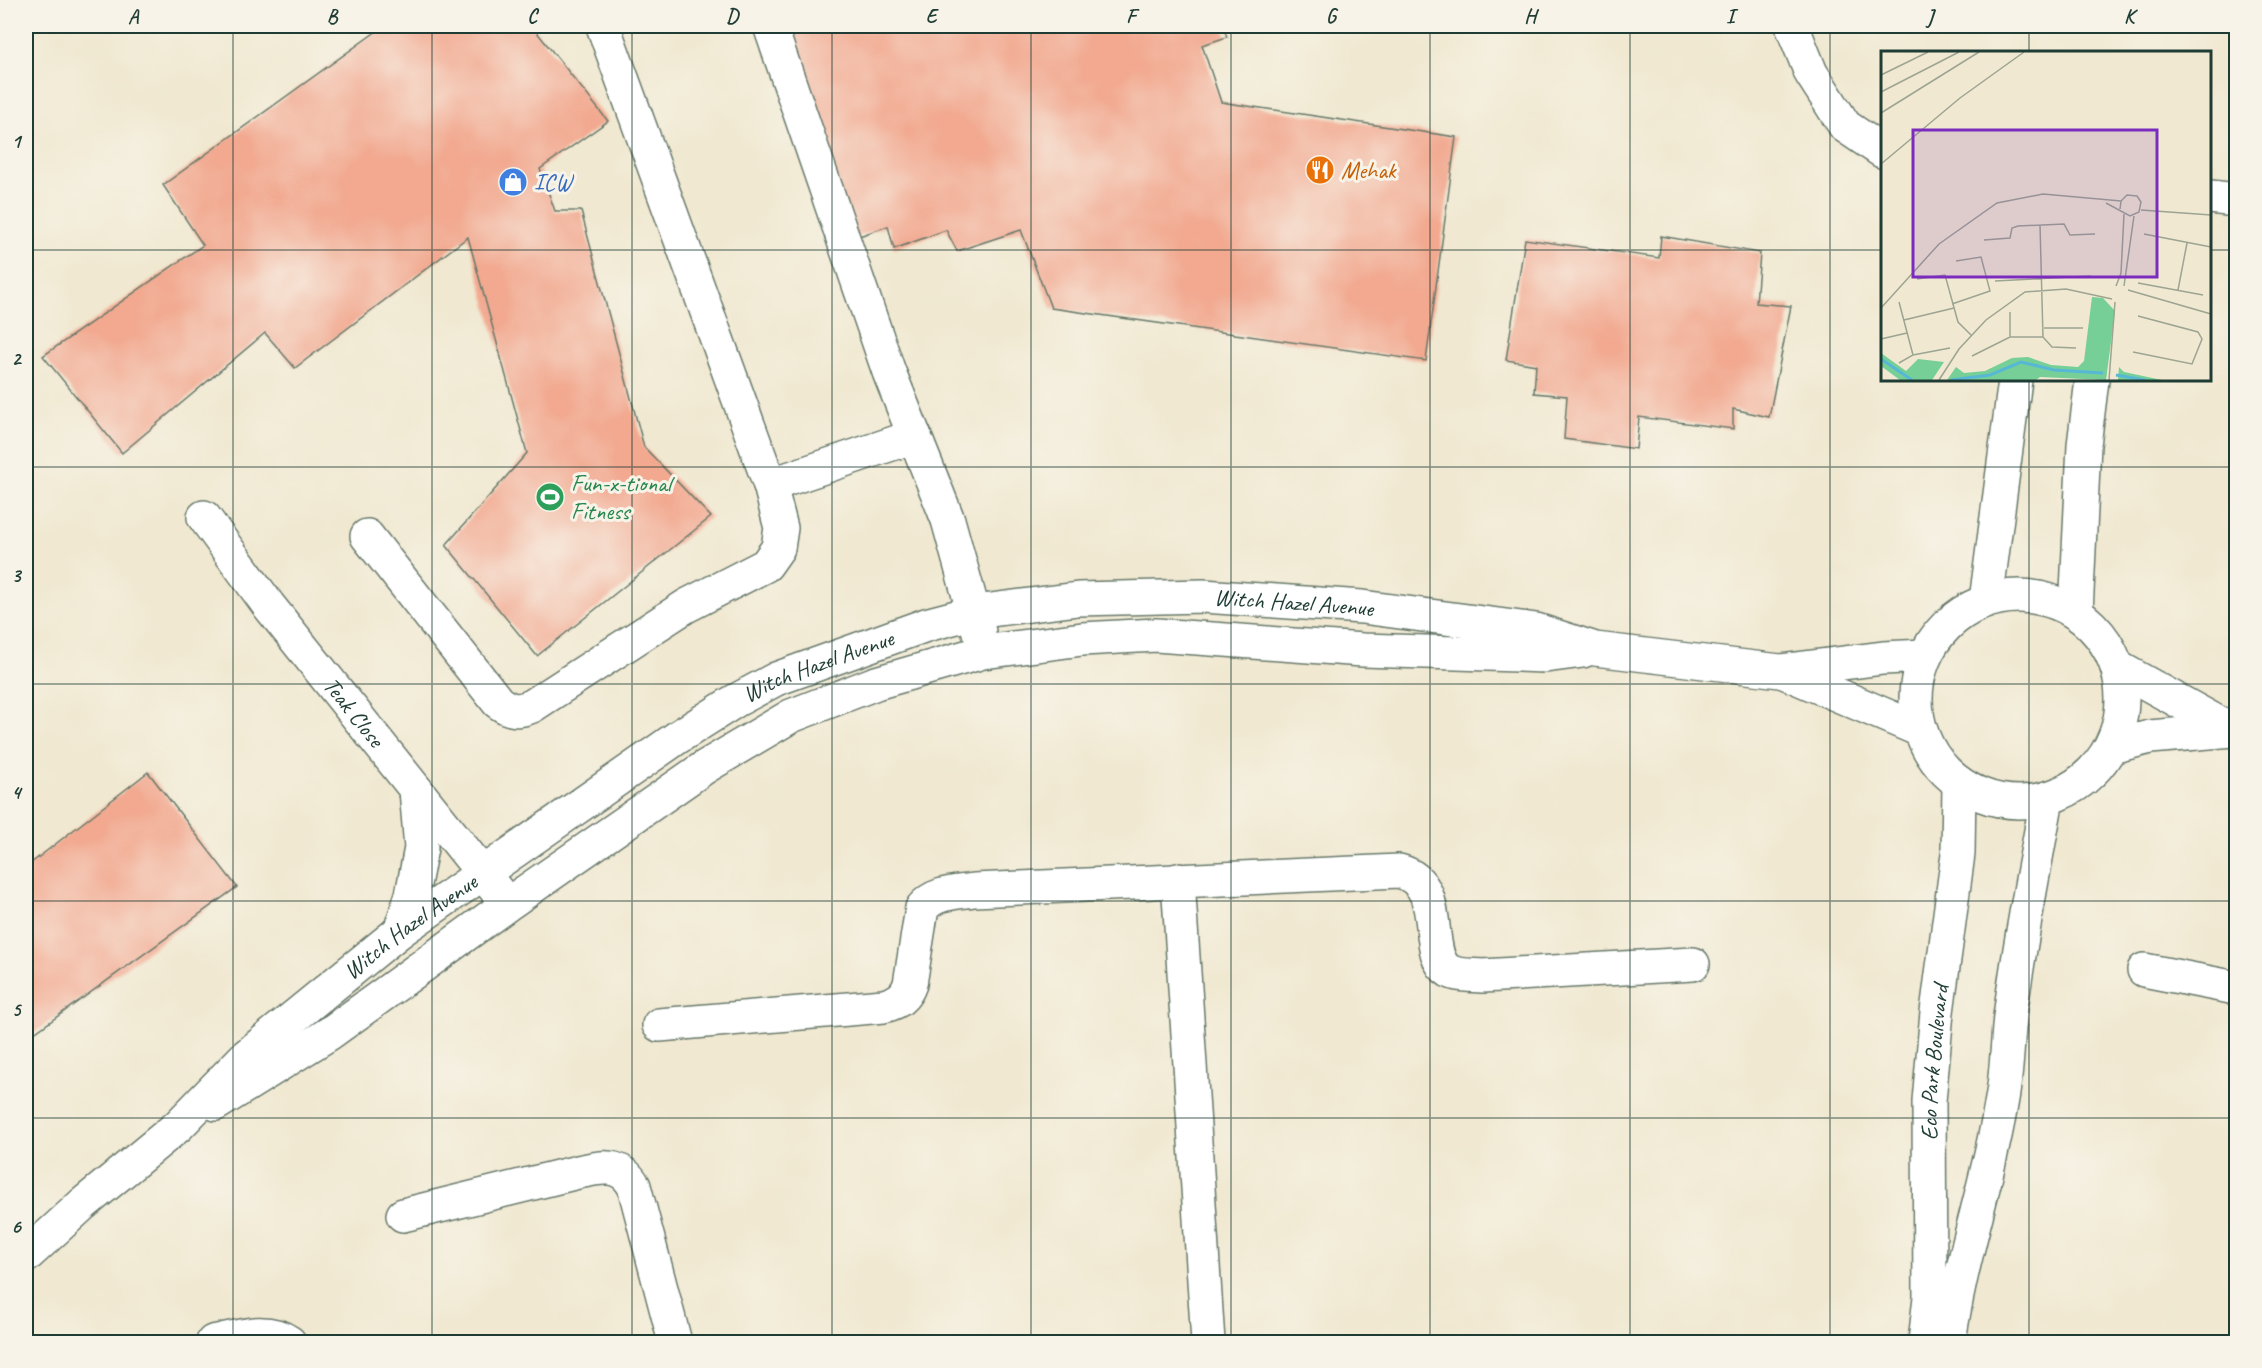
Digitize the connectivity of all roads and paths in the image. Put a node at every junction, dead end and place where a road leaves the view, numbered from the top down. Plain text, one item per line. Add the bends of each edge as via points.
1 (603, 26) edge
2 (770, 26) edge
3 (1792, 26) edge
4 (1881, 150) edge
5 (2211, 197) edge
6 (2236, 200) edge
7 (2015, 381) edge
8 (2092, 381) edge
9 (915, 436) junction
10 (770, 485) junction
11 (204, 517) dead end
12 (367, 536) dead end
13 (1986, 601) junction
14 (975, 612) junction
15 (2076, 613) junction
16 (1595, 650) junction
17 (983, 651) junction
18 (1925, 656) junction
19 (2117, 667) junction
20 (1780, 671) junction
21 (1920, 730) junction
22 (2234, 730) edge
23 (2110, 747) junction
24 (1959, 783) junction
25 (416, 790) junction
26 (2047, 798) junction
27 (483, 874) junction
28 (1178, 880) junction
29 (508, 904) junction
30 (400, 931) junction
31 (1693, 964) dead end
32 (2144, 970) dead end
33 (2236, 988) edge
34 (659, 1025) dead end
35 (178, 1126) junction
36 (403, 1215) dead end
37 (26, 1256) edge
38 (213, 1342) edge
39 (289, 1342) edge
40 (675, 1342) edge
41 (1208, 1342) edge
42 (1924, 1342) edge
43 (1948, 1342) edge

1 - 10 street
2 - 9 street via 889,372
3 - 4 street via 1811,73 1845,126
5 - 6 street
7 - 13 street
8 - 15 street via 2084,445
9 - 10 street
9 - 14 street via 948,520
10 - 12 street via 781,528 778,548 766,565 686,606 520,711 498,702
11 - 25 street, Teak Close via 269,606
13 - 15 street via 2017,596 2047,600
13 - 18 street via 1961,614 1940,633
14 - 16 street, Witch Hazel Avenue via 1078,599 1203,596 1362,607 1536,630
14 - 17 street
14 - 27 street, Witch Hazel Avenue via 926,625 776,679 678,737
15 - 19 street via 2101,636
16 - 17 street, Witch Hazel Avenue via 1545,656 1408,652 1156,634
16 - 20 street, Witch Hazel Avenue
17 - 29 street, Witch Hazel Avenue via 876,683 791,716 705,767
18 - 20 street, Witch Hazel Avenue
18 - 21 street via 1917,681
19 - 22 street
19 - 23 street via 2122,694 2119,728
20 - 21 street, Witch Hazel Avenue
21 - 24 street via 1942,768
22 - 23 street via 2150,737
23 - 26 street via 2084,779
24 - 26 street via 1987,797 2017,802
24 - 42 street, Eco Park Boulevard via 1958,854 1929,1101 1930,1297
25 - 27 street, Teak Close
25 - 30 street via 421,848
26 - 43 street via 2023,925 2002,1097 1988,1174 1958,1287
27 - 29 street, Teak Close
27 - 30 street, Witch Hazel Avenue
28 - 31 street via 1399,871 1410,874 1425,892 1440,960 1447,970 1457,974 1482,976
28 - 34 street via 940,895 922,908 910,984 898,1002
28 - 41 street
29 - 35 street, Witch Hazel Avenue via 330,1034
30 - 35 street, Witch Hazel Avenue via 246,1056
32 - 33 street
35 - 37 street, Witch Hazel Avenue
36 - 40 street via 600,1167 619,1170 628,1175 634,1186
38 - 39 street via 265,1333

